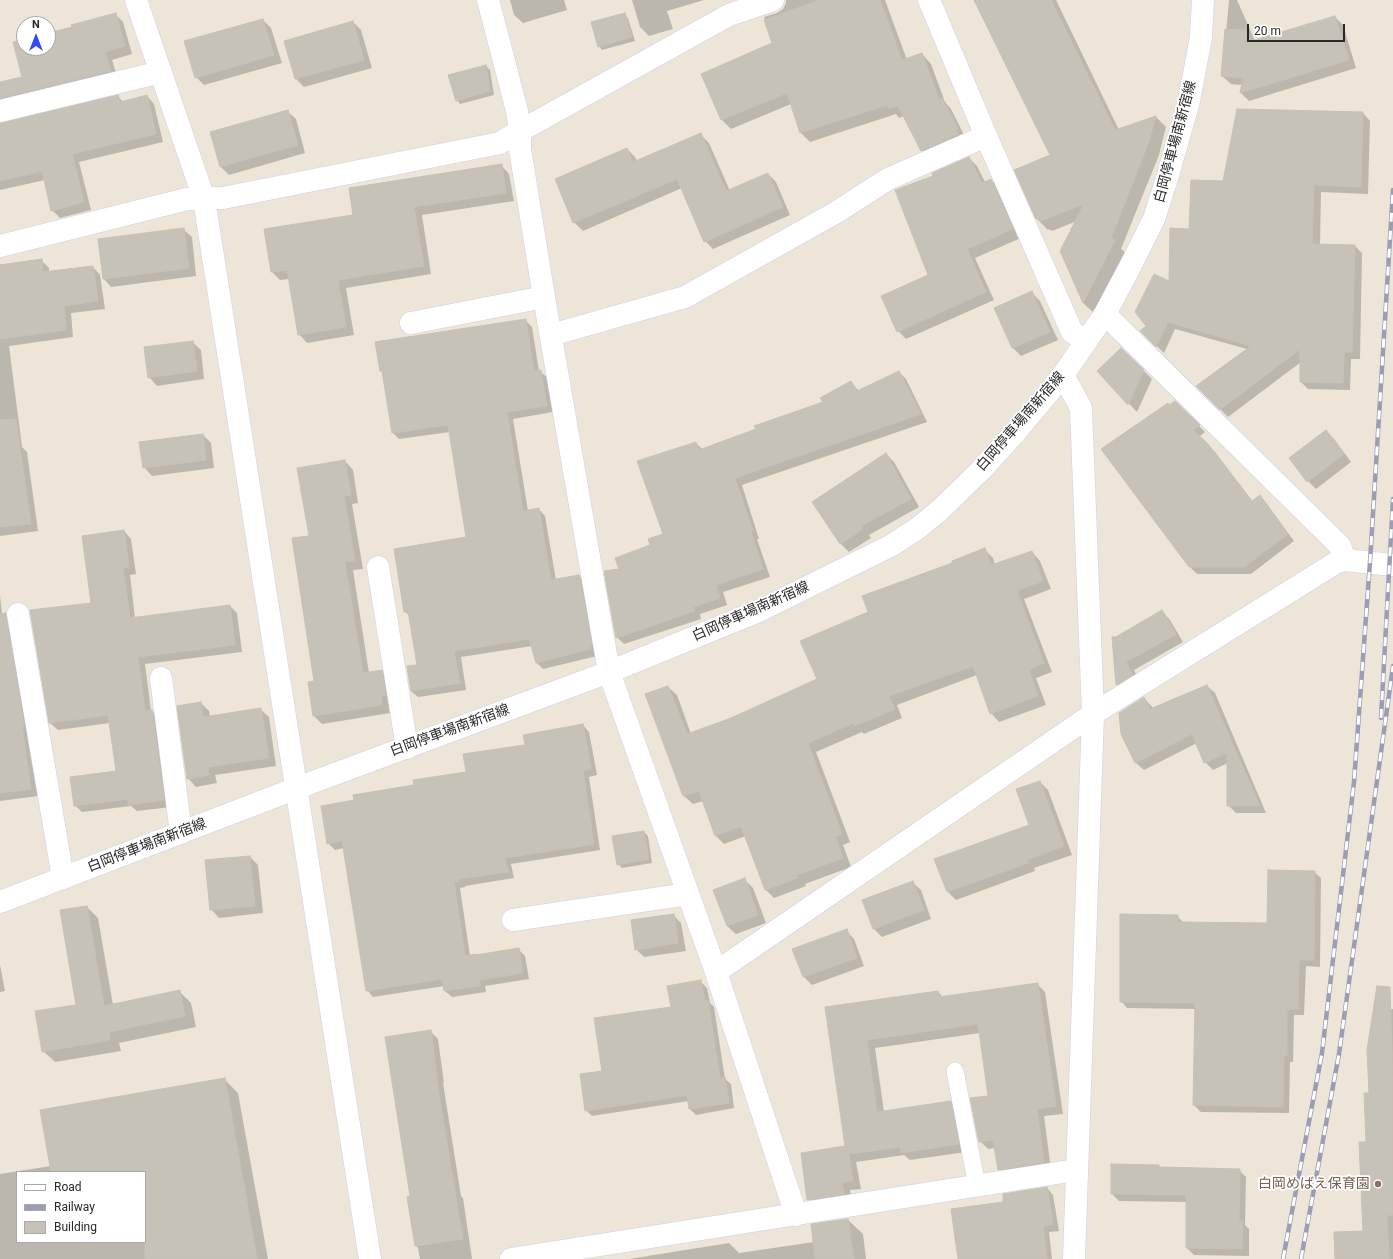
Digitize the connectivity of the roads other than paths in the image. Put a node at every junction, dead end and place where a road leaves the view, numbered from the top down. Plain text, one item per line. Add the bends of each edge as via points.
1 (136, 0) edge
2 (488, 0) edge
3 (773, 0) edge
4 (929, 0) edge
5 (1203, 0) edge
6 (161, 72) junction
7 (0, 111) edge
8 (520, 131) junction
9 (986, 136) junction
10 (204, 199) junction
11 (0, 246) edge
12 (544, 297) junction
13 (1105, 314) junction
14 (411, 323) dead end
15 (550, 335) junction
16 (1086, 341) junction
17 (1063, 374) junction
18 (1345, 560) junction
19 (1393, 565) edge
20 (378, 567) dead end
21 (18, 614) dead end
22 (609, 672) junction
23 (161, 678) dead end
24 (1093, 714) junction
25 (407, 748) junction
26 (297, 788) junction
27 (181, 833) junction
28 (63, 878) junction
29 (688, 894) junction
30 (0, 902) edge
31 (513, 920) dead end
32 (716, 972) junction
33 (956, 1071) dead end
34 (1076, 1170) junction
35 (977, 1186) junction
36 (796, 1215) junction
37 (370, 1259) edge
38 (511, 1259) edge
39 (1074, 1259) edge

1 - 6 street
2 - 8 street
3 - 8 street via 729,15
4 - 9 street
5 - 13 street, 白岡停車場南新宿線 via 1201,37 1189,101 1168,175 1154,219
6 - 7 street
6 - 10 street
8 - 10 street via 500,143 223,198
8 - 12 street via 520,149
9 - 15 street via 888,178 835,213 685,297
9 - 16 street via 1072,332
10 - 11 street via 187,199
10 - 26 street
12 - 14 street
12 - 15 street
13 - 16 street, 白岡停車場南新宿線
13 - 18 street via 1340,546
15 - 22 street
16 - 17 street, 白岡停車場南新宿線
17 - 22 street, 白岡停車場南新宿線 via 981,470 918,528 892,545 761,610
17 - 24 street via 1081,408
18 - 19 street
18 - 24 street via 1332,565
20 - 25 street
21 - 28 street
22 - 25 street, 白岡停車場南新宿線
22 - 29 street
23 - 27 street
24 - 32 street
24 - 34 street
25 - 26 street, 白岡停車場南新宿線
26 - 27 street, 白岡停車場南新宿線
26 - 37 street
27 - 28 street, 白岡停車場南新宿線
28 - 30 street, 白岡停車場南新宿線
29 - 31 street
29 - 32 street
32 - 36 street
33 - 35 lane
34 - 35 street
34 - 39 street
35 - 36 street
36 - 38 street

